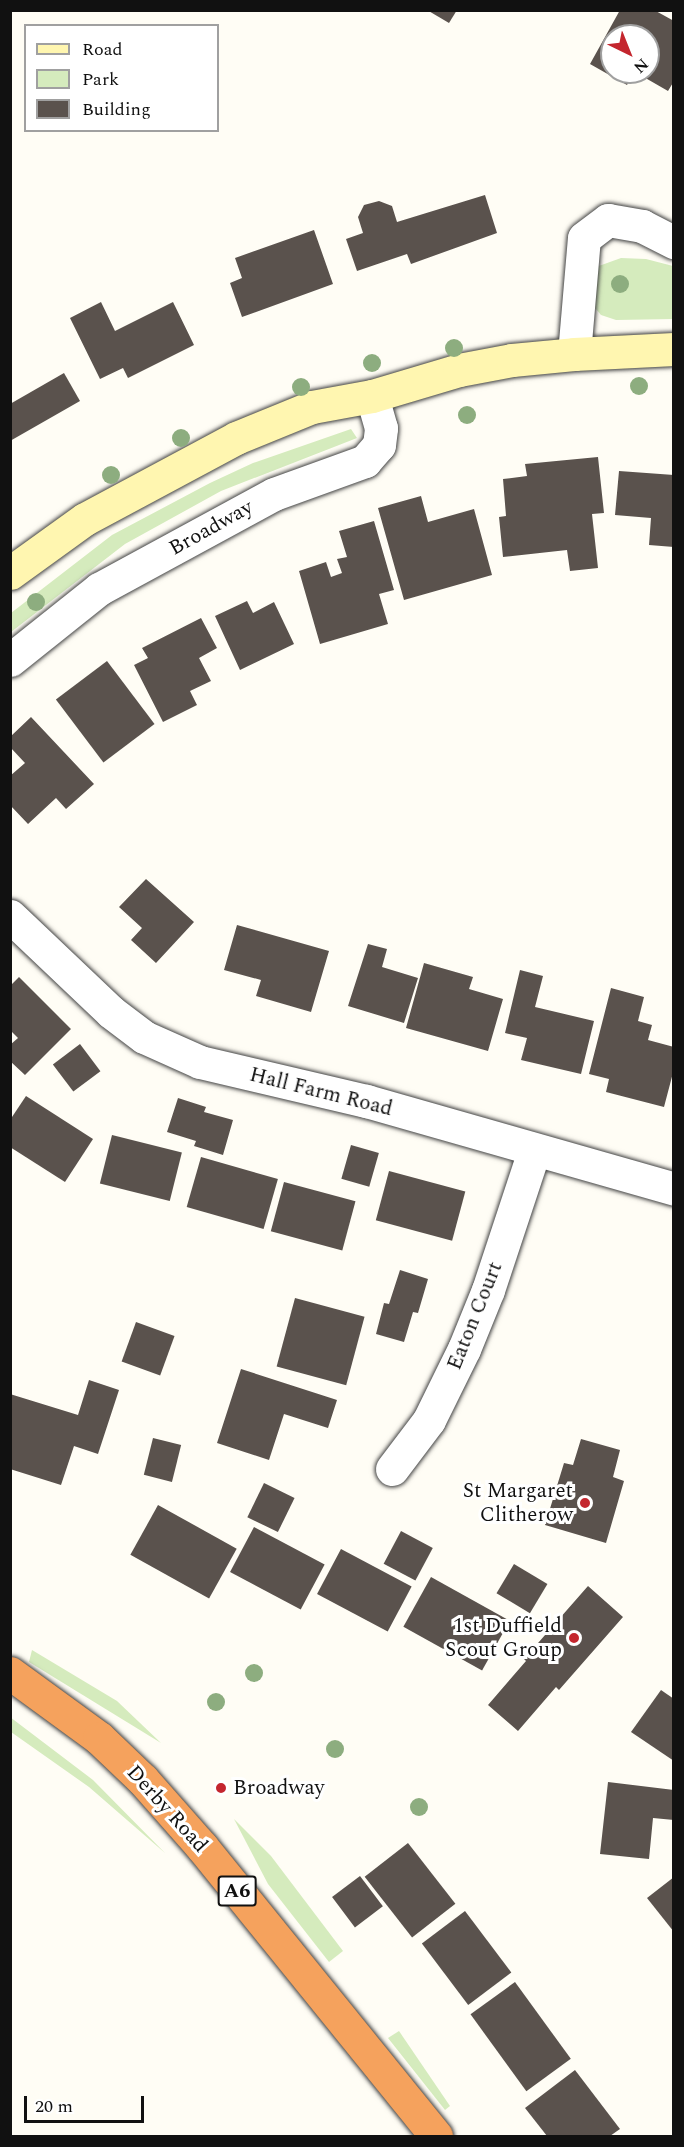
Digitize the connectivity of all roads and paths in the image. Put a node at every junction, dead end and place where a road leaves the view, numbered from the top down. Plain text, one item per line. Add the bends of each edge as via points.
1 (674, 242) edge
2 (674, 349) edge
3 (574, 354) junction
4 (372, 396) junction
5 (10, 573) edge
6 (10, 660) edge
7 (10, 916) edge
8 (534, 1151) junction
9 (674, 1189) edge
10 (393, 1469) dead end
11 (10, 1673) edge
12 (436, 2136) edge

1 - 3 street via 642,225 608,220 584,238
2 - 3 main road
3 - 4 main road via 459,370
4 - 5 main road via 312,407 236,438 85,519
4 - 6 street, Broadway via 381,428 379,446 365,461 274,494 99,589
7 - 8 street, Hall Farm Road via 111,1012 144,1037 200,1062 366,1101
8 - 9 street, Hall Farm Road
8 - 10 street, Eaton Court via 464,1349 429,1420
11 - 12 highway, Derby Road / A6 via 99,1738 143,1780

